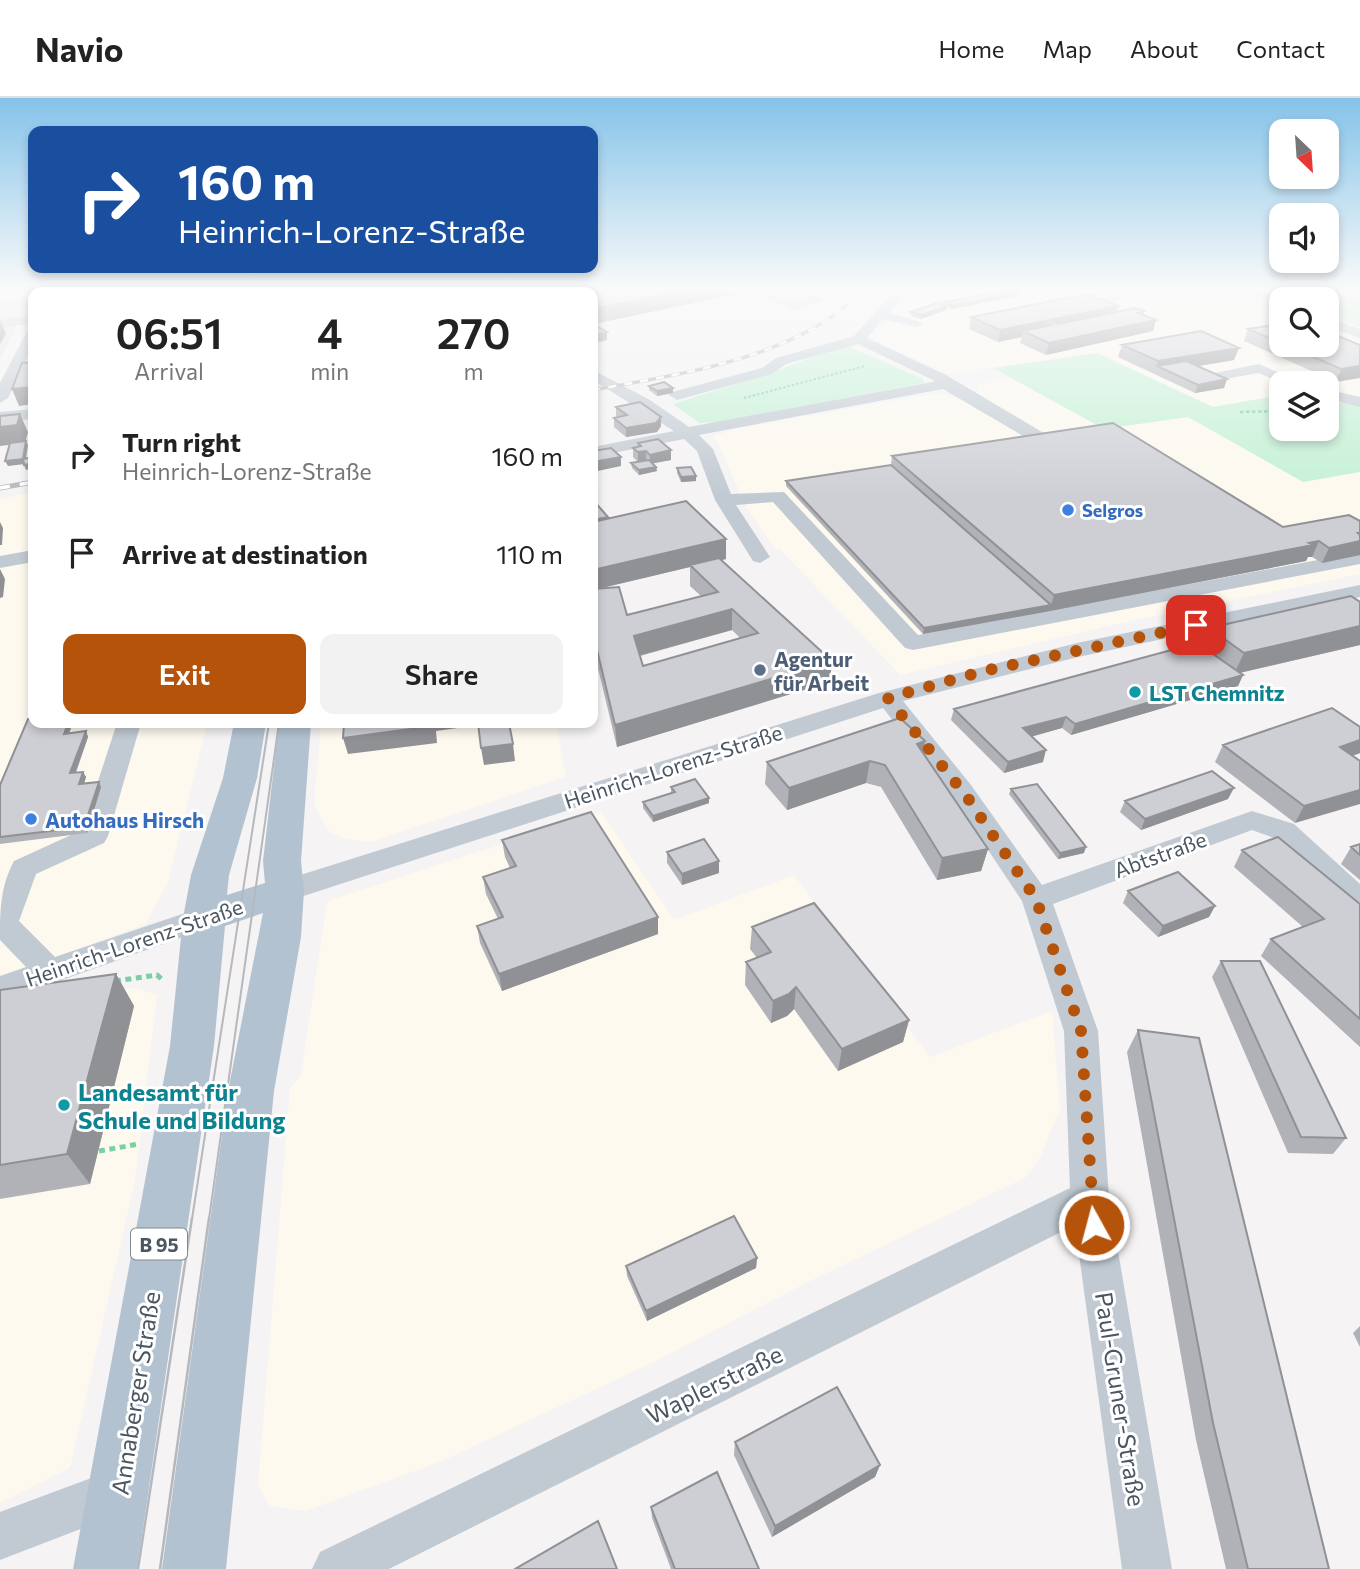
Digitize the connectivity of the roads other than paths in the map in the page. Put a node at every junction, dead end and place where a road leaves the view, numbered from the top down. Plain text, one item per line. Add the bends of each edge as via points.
1 (19, 360) edge
2 (786, 360) edge
3 (902, 360) edge
4 (1269, 372) edge
5 (598, 377) edge
6 (1215, 377) edge
7 (943, 382) junction
8 (677, 395) dead end
9 (1339, 396) edge
10 (0, 398) edge
11 (1357, 399) edge
12 (28, 414) edge
13 (0, 417) edge
14 (686, 432) junction
15 (1046, 442) edge
16 (598, 451) edge
17 (724, 500) junction
18 (28, 557) edge
19 (760, 557) dead end
20 (1360, 558) edge
21 (0, 562) edge
22 (1360, 591) edge
23 (990, 629) junction
24 (1025, 662) junction
25 (888, 698) junction
26 (127, 728) edge
27 (249, 728) edge
28 (295, 728) edge
29 (285, 891) junction
30 (1036, 899) junction
31 (1360, 901) edge
32 (203, 918) junction
33 (49, 971) junction
34 (0, 989) edge
35 (1090, 1198) junction
36 (118, 1491) junction
37 (0, 1535) edge
38 (105, 1569) edge
39 (194, 1569) edge
40 (337, 1569) edge
41 (1147, 1569) edge

1 - 10 street
2 - 8 street via 758,373
3 - 7 street
4 - 6 street via 1259,368
5 - 14 street
7 - 14 street
7 - 15 street
9 - 11 street
12 - 13 street
14 - 16 street
14 - 17 street via 705,449
17 - 19 street
17 - 23 street via 778,496 913,643
18 - 21 street
20 - 23 street
22 - 24 street, Heinrich-Lorenz-Straße
23 - 24 street
24 - 25 street, Heinrich-Lorenz-Straße
25 - 29 street, Heinrich-Lorenz-Straße
25 - 30 street, Paul-Gruner-Straße via 967,797
26 - 33 street via 94,836 24,867 3,924
27 - 32 main road, Annaberger Straße / B 95
28 - 29 main road via 282,861
29 - 32 main road, Heinrich-Lorenz-Straße
29 - 39 main road via 281,937 251,1091
30 - 31 street, Abtstraße via 1252,820 1284,831
30 - 35 street, Paul-Gruner-Straße via 1081,1031
32 - 33 street, Heinrich-Lorenz-Straße
32 - 36 main road, Annaberger Straße / B 95 via 192,1046
33 - 34 street, Heinrich-Lorenz-Straße
35 - 40 street, Waplerstraße
35 - 41 street, Paul-Gruner-Straße
36 - 37 street
36 - 38 main road, Annaberger Straße / B 95

